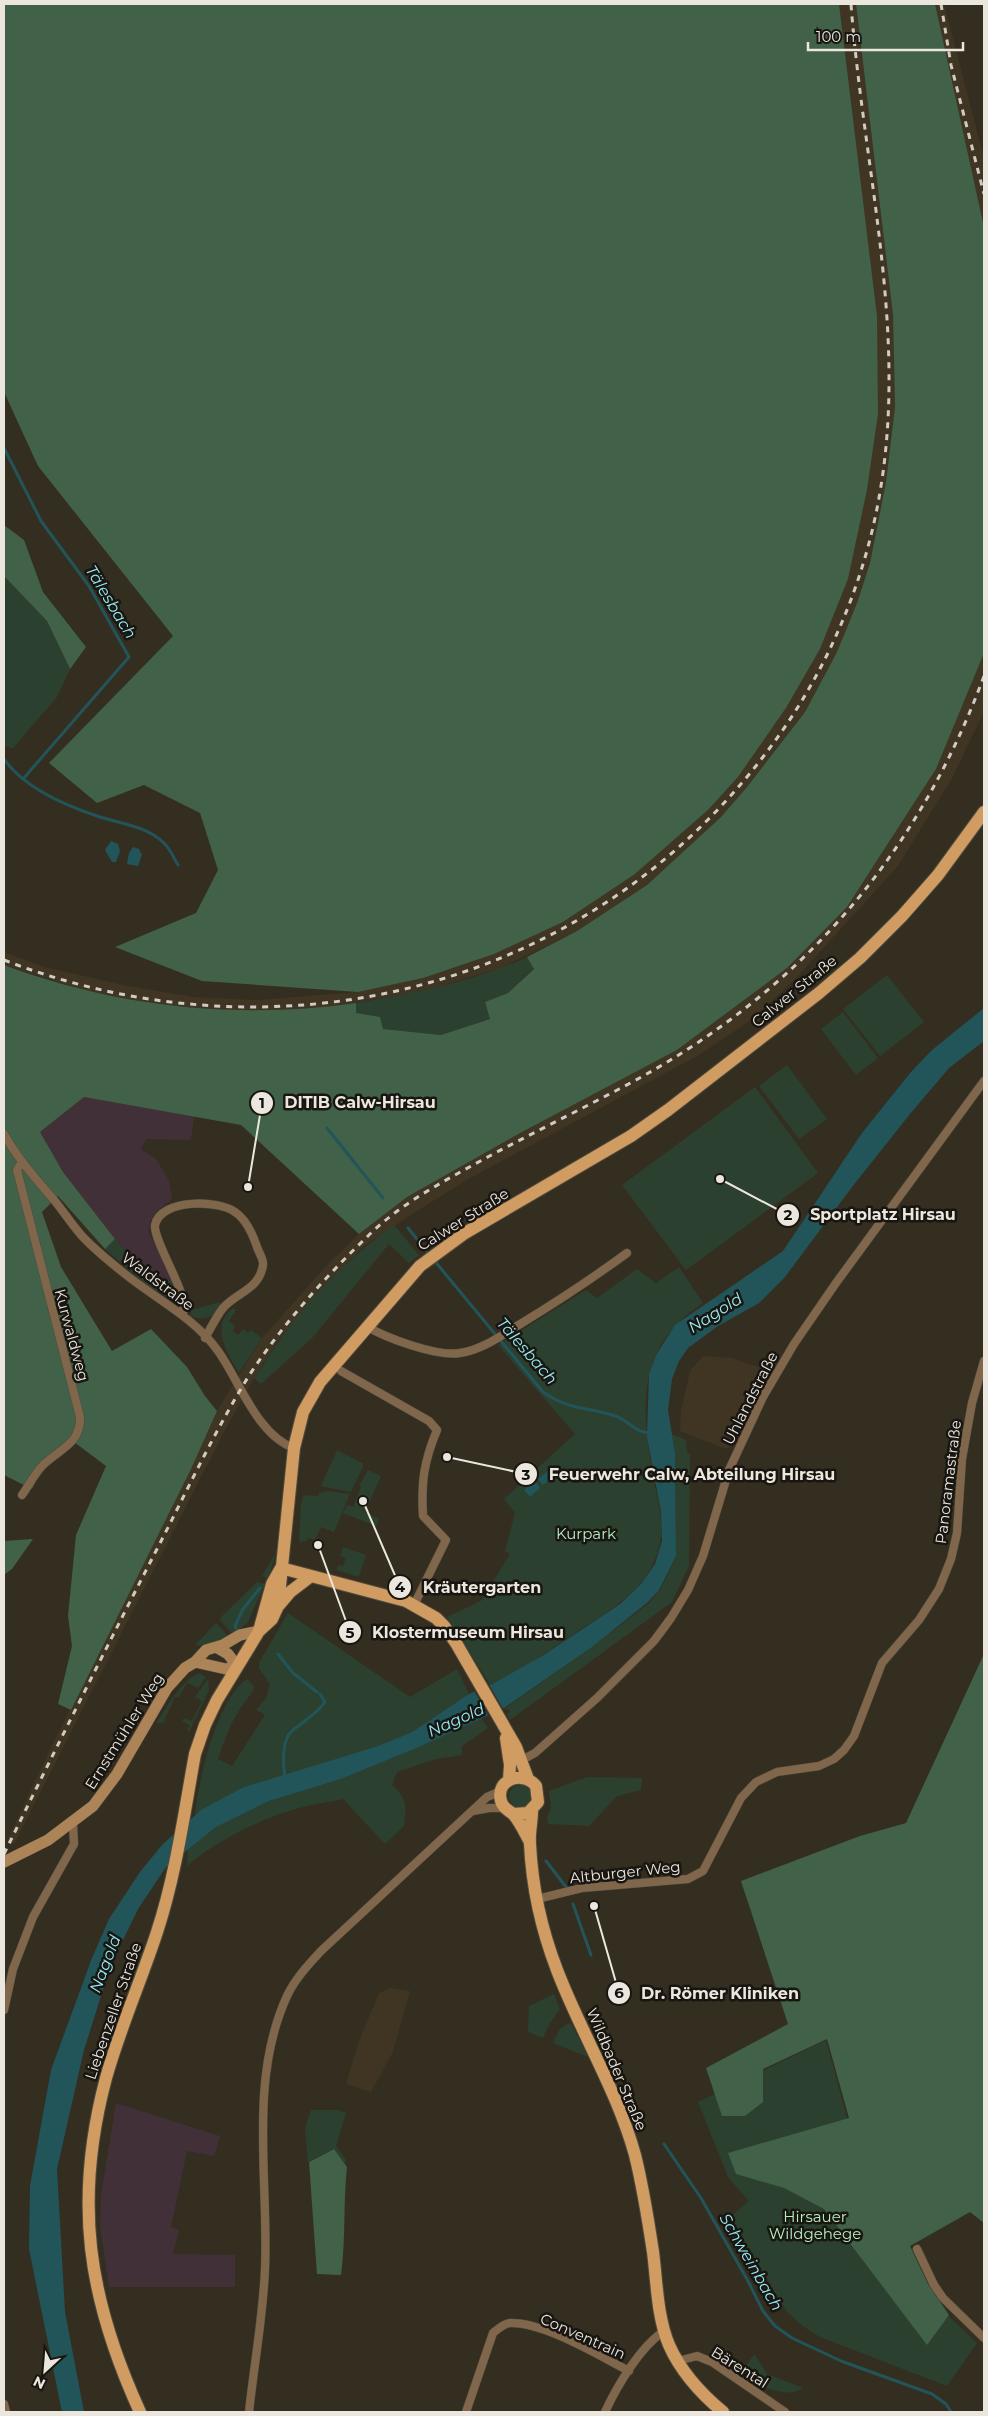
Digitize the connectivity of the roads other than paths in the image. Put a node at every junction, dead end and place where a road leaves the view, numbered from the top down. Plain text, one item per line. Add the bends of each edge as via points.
1 (984, 812) edge
2 (984, 1081) edge
3 (4, 1134) edge
4 (21, 1163) junction
5 (627, 1253) dead end
6 (183, 1315) junction
7 (366, 1326) junction
8 (206, 1338) junction
9 (984, 1361) edge
10 (341, 1371) dead end
11 (294, 1448) junction
12 (22, 1495) dead end
13 (281, 1568) junction
14 (311, 1576) junction
15 (414, 1604) junction
16 (278, 1606) junction
17 (258, 1631) junction
18 (216, 1647) junction
19 (195, 1662) junction
20 (237, 1666) junction
21 (516, 1763) junction
22 (810, 1768) joint
23 (528, 1779) junction
24 (509, 1780) junction
25 (501, 1791) junction
26 (532, 1810) junction
27 (509, 1811) junction
28 (471, 1812) junction
29 (73, 1824) junction
30 (530, 1842) junction
31 (4, 1862) edge
32 (538, 1898) junction
33 (4, 2010) edge
34 (917, 2249) dead end
35 (664, 2331) junction
36 (984, 2338) edge
37 (678, 2361) junction
38 (629, 2371) junction
39 (4, 2404) edge
40 (6, 2412) edge
41 (140, 2412) edge
42 (248, 2412) edge
43 (466, 2412) edge
44 (605, 2412) edge
45 (723, 2412) edge
46 (785, 2412) edge

1 - 7 main road, Calwer Straße via 938,875 902,916 819,993 631,1136 442,1249 420,1266
2 - 21 street, Uhlandstraße via 836,1283 763,1397 729,1470 703,1556 671,1618 654,1641 597,1698 535,1753
3 - 4 street, Waldstraße
4 - 6 street, Waldstraße via 82,1236 105,1258
4 - 12 street, Kurwaldweg via 16,1170 80,1417 80,1429 74,1440 42,1466
5 - 7 street via 491,1341 460,1354 404,1343
6 - 8 street, Waldstraße
6 - 8 street via 184,1301 155,1231 158,1217 182,1204 235,1211 252,1233 263,1263 253,1287 223,1308
7 - 11 main road, Calwer Straße via 320,1382 303,1412
8 - 11 street, Waldstraße via 218,1350 265,1424 283,1444
9 - 22 street, Panoramastraße via 972,1403 962,1460 957,1534 942,1581 918,1620 882,1663 854,1736 834,1758
10 - 15 street via 429,1421 437,1430 426,1454 421,1486 423,1516 446,1540
11 - 13 main road, Calwer Straße
13 - 14 main road
13 - 16 main road, Liebenzeller Straße via 282,1588
13 - 17 main road, Liebenzeller Straße via 272,1584
14 - 15 main road
14 - 16 main road
15 - 21 main road via 444,1626 459,1648 503,1726
16 - 17 main road, Liebenzeller Straße via 272,1619
17 - 18 main road, Ernstmühler Weg
17 - 20 main road, Liebenzeller Straße
18 - 19 main road, Ernstmühler Weg via 206,1650
18 - 20 main road via 228,1654
19 - 20 main road via 226,1669
19 - 29 main road, Ernstmühler Weg via 167,1688 117,1774 93,1806
20 - 41 main road, Liebenzeller Straße via 216,1700 201,1734 167,1898 106,2077 96,2119 88,2194 92,2263 112,2346
21 - 23 main road
21 - 24 main road
22 - 32 street, Altburger Weg via 766,1776 746,1792 703,1871 688,1879 582,1888
23 - 24 main road via 518,1777
23 - 26 main road via 536,1786 538,1797
24 - 25 main road
25 - 27 main road via 501,1800
25 - 28 street via 487,1797
26 - 27 main road via 523,1815
26 - 30 main road, Wildbader Straße
27 - 28 street via 489,1808
27 - 30 main road, Wildbader Straße
28 - 42 street via 321,1951 287,1996 277,2025 264,2088 265,2272
29 - 31 main road, Ernstmühler Weg
29 - 33 street via 74,1844 33,1917 13,1969
30 - 32 main road, Wildbader Straße
32 - 35 main road, Wildbader Straße via 556,1969 609,2084 634,2153 645,2201
34 - 36 street via 943,2298
35 - 37 main road, Wildbader Straße
35 - 38 street via 651,2340
37 - 45 main road, Wildbader Straße via 688,2379
37 - 46 street, Bärental via 697,2356 712,2362
38 - 43 street, Conventrain via 537,2328 509,2323 493,2333
38 - 44 street
39 - 40 street

